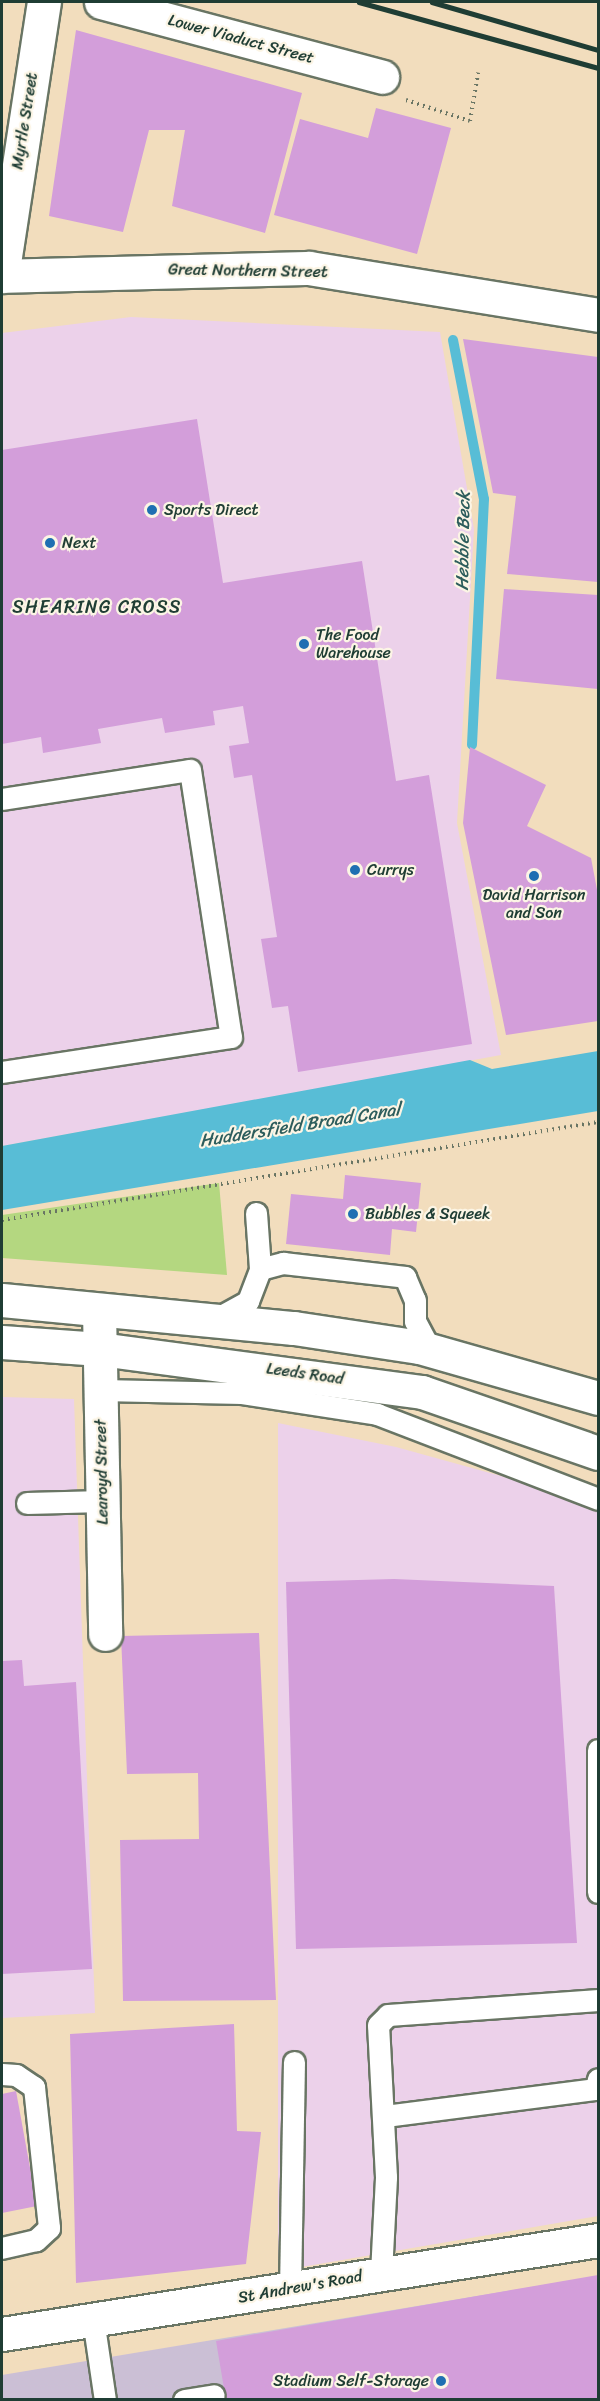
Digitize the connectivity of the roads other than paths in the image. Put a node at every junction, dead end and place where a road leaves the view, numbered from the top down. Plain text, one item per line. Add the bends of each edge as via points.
1 (44, 2) edge
2 (101, 2) edge
3 (382, 77) road end
4 (2, 276) edge
5 (598, 315) edge
6 (2, 799) edge
7 (2, 1071) edge
8 (256, 1213) dead end
9 (260, 1269) junction
10 (2, 1300) edge
11 (99, 1310) junction
12 (214, 1321) junction
13 (2, 1342) edge
14 (100, 1349) junction
15 (430, 1349) junction
16 (101, 1390) junction
17 (598, 1398) edge
18 (598, 1453) edge
19 (598, 1499) edge
20 (102, 1501) junction
21 (27, 1503) dead end
22 (105, 1634) dead end
23 (598, 1750) edge
24 (598, 1892) edge
25 (598, 2000) edge
26 (294, 2062) dead end
27 (2, 2074) edge
28 (598, 2079) edge
29 (385, 2116) junction
30 (598, 2240) edge
31 (2, 2248) edge
32 (381, 2272) junction
33 (290, 2290) junction
34 (93, 2319) junction
35 (2, 2334) edge
36 (214, 2395) dead end
37 (105, 2400) edge
38 (183, 2400) edge

1 - 4 main road, Myrtle Street
2 - 3 main road, Lower Viaduct Street
4 - 5 main road, Great Northern Street via 309,268
6 - 7 lane via 190,770 231,1036
8 - 9 lane
9 - 12 lane via 248,1301
9 - 15 lane via 283,1263 405,1277 415,1299 415,1321
10 - 11 main road
11 - 12 main road
11 - 14 main road, Learoyd Street
12 - 15 main road
13 - 14 main road, Leeds Road
14 - 16 main road, Learoyd Street
14 - 18 main road, Leeds Road via 422,1392
15 - 17 main road
16 - 19 lane via 242,1393 377,1414
16 - 20 main road, Learoyd Street
20 - 21 lane
20 - 22 main road, Learoyd Street
23 - 24 lane
25 - 29 lane via 388,2014 378,2025 375,2043
26 - 33 lane
27 - 31 lane via 16,2075 34,2088 49,2228 36,2240
28 - 29 lane via 596,2089
29 - 32 lane
30 - 32 main road, St Andrew's Road
32 - 33 main road, St Andrew's Road
33 - 34 main road, St Andrew's Road
34 - 35 main road, St Andrew's Road
34 - 37 lane
36 - 38 lane

